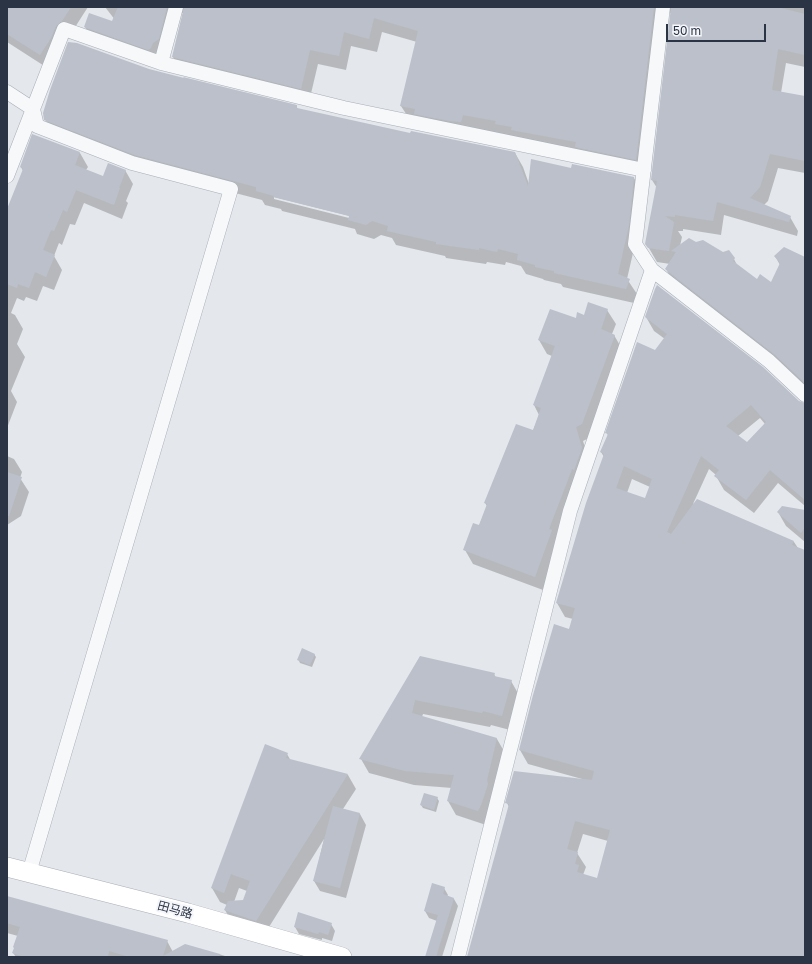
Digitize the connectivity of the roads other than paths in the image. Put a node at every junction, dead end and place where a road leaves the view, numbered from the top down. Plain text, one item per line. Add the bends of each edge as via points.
1 (176, 7) edge
2 (663, 7) edge
3 (161, 63) junction
4 (7, 92) edge
5 (33, 108) junction
6 (644, 170) junction
7 (7, 176) edge
8 (652, 270) junction
9 (805, 395) edge
10 (7, 867) edge
11 (29, 873) junction
12 (342, 957) edge
13 (458, 957) edge

1 - 3 street
2 - 6 street
3 - 5 street via 64,29
3 - 6 street via 344,108
4 - 5 street
5 - 7 street
5 - 11 street via 37,126 132,163 231,189
6 - 8 street via 635,244
8 - 9 street via 769,361
8 - 13 street via 570,510
10 - 11 street, 田马路
11 - 12 street, 田马路 via 188,913

